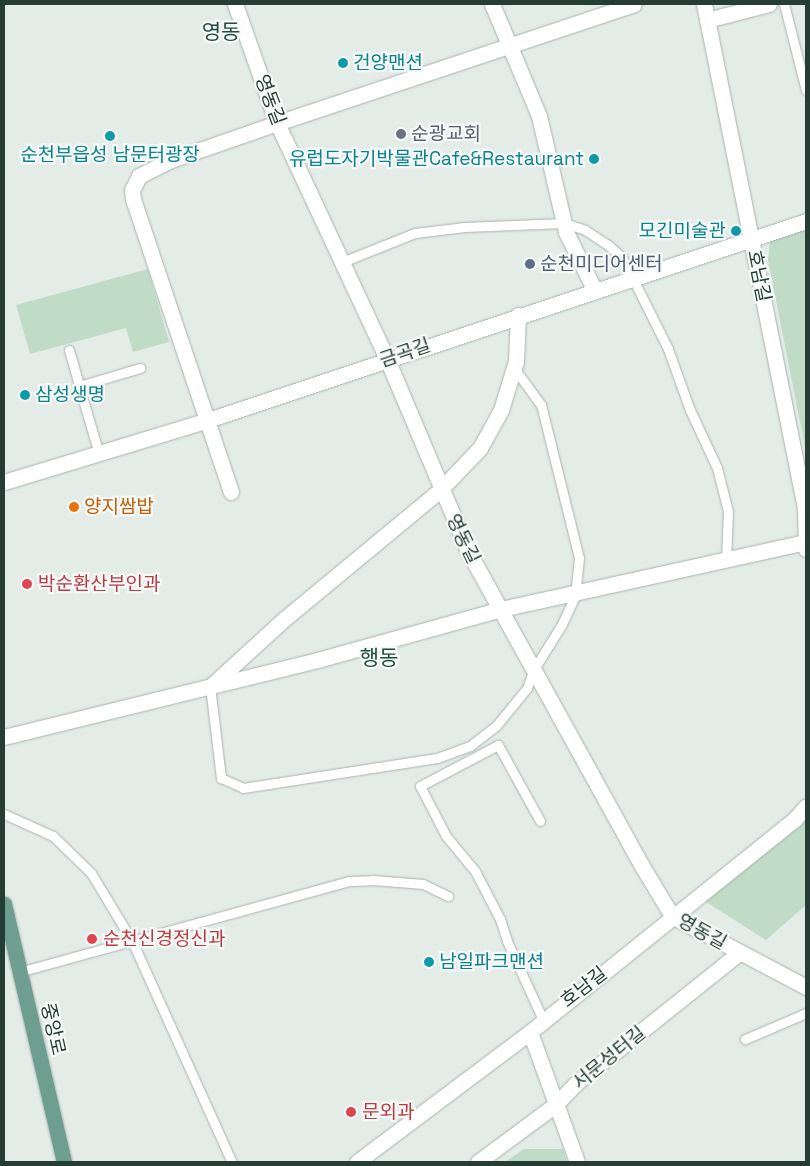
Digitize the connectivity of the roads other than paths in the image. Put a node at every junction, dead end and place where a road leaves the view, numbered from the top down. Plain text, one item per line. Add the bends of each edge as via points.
1 (235, 4) edge
2 (492, 4) edge
3 (634, 4) edge
4 (704, 4) edge
5 (769, 4) edge
6 (784, 4) edge
7 (707, 20) junction
8 (508, 46) junction
9 (806, 90) edge
10 (277, 123) junction
11 (806, 221) edge
12 (564, 223) junction
13 (752, 239) junction
14 (342, 262) junction
15 (632, 277) junction
16 (594, 290) junction
17 (518, 315) junction
18 (69, 350) dead end
19 (387, 359) junction
20 (140, 368) dead end
21 (514, 368) junction
22 (79, 386) junction
23 (205, 421) junction
24 (99, 454) junction
25 (4, 482) edge
26 (440, 490) junction
27 (231, 492) dead end
28 (806, 542) edge
29 (806, 549) edge
30 (726, 560) junction
31 (574, 596) junction
32 (501, 609) junction
33 (534, 669) junction
34 (210, 686) junction
35 (4, 737) edge
36 (806, 806) edge
37 (4, 814) edge
38 (540, 821) dead end
39 (448, 896) dead end
40 (4, 904) edge
41 (672, 916) junction
42 (132, 941) junction
43 (740, 953) junction
44 (19, 972) junction
45 (806, 987) edge
46 (806, 1013) edge
47 (543, 1020) junction
48 (530, 1032) junction
49 (745, 1039) dead end
50 (556, 1105) junction
51 (64, 1162) edge
52 (232, 1162) edge
53 (357, 1162) edge
54 (478, 1162) edge
55 (577, 1162) edge

1 - 10 street, 영동길
2 - 8 street
3 - 8 street
4 - 7 street, 호남길
5 - 7 street
6 - 9 lane
7 - 13 street, 호남길
8 - 10 street
8 - 12 street via 540,116
10 - 14 street, 영동길
10 - 23 street via 149,169 139,176 132,190
11 - 13 street, 금곡길
12 - 14 lane via 435,229
12 - 15 lane via 585,230 622,256
12 - 16 street
13 - 15 street, 금곡길
13 - 28 street, 호남길 via 805,508
14 - 19 street, 영동길
15 - 16 street, 금곡길
15 - 30 lane via 668,349 690,410 718,468 728,511
16 - 17 street, 금곡길
17 - 19 street, 금곡길
17 - 21 street
18 - 22 lane
19 - 23 street, 금곡길
19 - 26 street, 영동길
20 - 22 lane
21 - 26 street via 501,410 480,448
21 - 31 lane via 541,405 579,551
22 - 24 lane
23 - 24 street, 금곡길
23 - 27 street
24 - 25 street, 금곡길
26 - 32 street, 영동길 via 468,551
26 - 34 street via 283,620
28 - 29 street, 호남길
28 - 30 street
30 - 31 street
31 - 32 street
31 - 33 lane via 549,649
32 - 33 street, 영동길
32 - 34 street
33 - 34 lane via 516,705 487,736 470,746 437,758 243,788 221,778
33 - 41 street, 영동길
34 - 35 street
36 - 41 street, 호남길 via 794,820
37 - 42 lane via 53,836 92,873
38 - 47 lane via 498,745 420,786 446,836 475,871 500,919
39 - 42 lane via 423,884 372,880 350,882
40 - 44 main road, 중앙로
41 - 43 street, 영동길
41 - 47 street, 호남길
42 - 44 lane
42 - 52 lane
43 - 45 street, 영동길
43 - 50 street, 서문성터길 via 575,1084
44 - 51 main road, 중앙로
46 - 49 lane
47 - 48 street, 호남길
48 - 50 street
48 - 53 street, 호남길
50 - 54 street, 서문성터길
50 - 55 street

